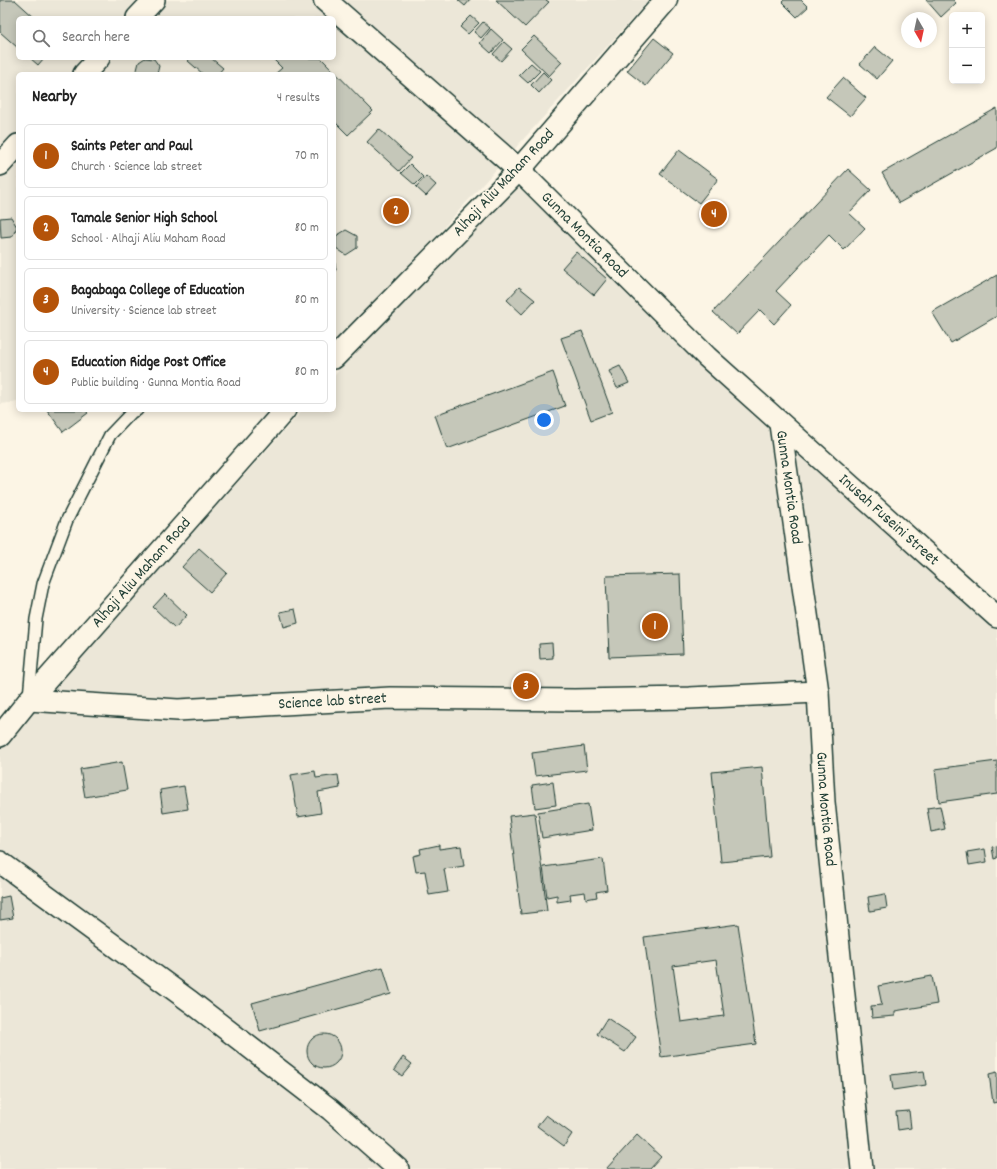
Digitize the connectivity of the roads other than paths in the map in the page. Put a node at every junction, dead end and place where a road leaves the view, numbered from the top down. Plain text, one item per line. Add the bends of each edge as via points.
1 (154, 0) edge
2 (325, 0) edge
3 (666, 0) edge
4 (139, 16) edge
5 (97, 60) edge
6 (86, 72) edge
7 (16, 147) edge
8 (0, 165) edge
9 (519, 170) junction
10 (336, 356) edge
11 (132, 412) edge
12 (283, 412) edge
13 (780, 424) junction
14 (997, 617) edge
15 (818, 692) junction
16 (29, 700) junction
17 (0, 736) edge
18 (0, 862) edge
19 (398, 1169) edge
20 (862, 1169) edge

1 - 4 street
2 - 9 street, Gunna Montia Road
3 - 9 street, Alhaji Aliu Maham Road
5 - 6 street
7 - 8 street
9 - 10 street, Alhaji Aliu Maham Road
9 - 13 street, Gunna Montia Road via 707,357
11 - 16 lane via 110,435 67,520 43,584 36,619
12 - 16 street, Alhaji Aliu Maham Road
13 - 14 street, Inusah Fuseini Street
13 - 15 street, Gunna Montia Road
15 - 16 street, Science lab street via 636,699 390,698 178,710
15 - 20 street, Gunna Montia Road via 824,802
16 - 17 street, Alhaji Aliu Maham Road
18 - 19 street via 191,1002 331,1110

